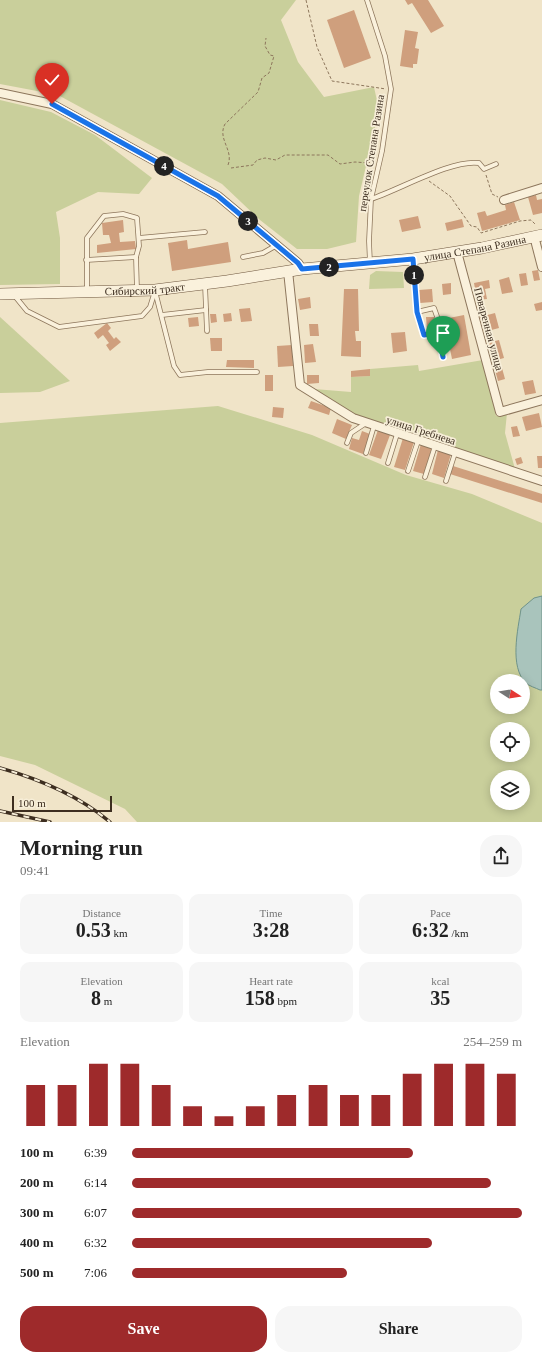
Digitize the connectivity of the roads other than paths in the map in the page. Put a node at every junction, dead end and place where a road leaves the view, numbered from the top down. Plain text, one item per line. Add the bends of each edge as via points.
1 (367, 0) edge
2 (0, 93) edge
3 (496, 164) dead end
4 (542, 188) edge
5 (371, 199) junction
6 (504, 200) road end
7 (205, 232) dead end
8 (538, 236) edge
9 (139, 238) junction
10 (277, 245) junction
11 (457, 252) junction
12 (136, 257) junction
13 (243, 258) dead end
14 (413, 259) junction
15 (86, 260) junction
16 (370, 263) junction
17 (542, 267) edge
18 (302, 269) junction
19 (288, 271) junction
20 (205, 284) junction
21 (155, 290) junction
22 (137, 291) junction
23 (87, 292) junction
24 (0, 294) edge
25 (12, 294) junction
26 (206, 310) junction
27 (417, 312) junction
28 (162, 315) junction
29 (207, 331) dead end
30 (438, 332) junction
31 (443, 357) dead end
32 (257, 372) dead end
33 (542, 400) edge
34 (366, 423) junction
35 (374, 426) junction
36 (397, 434) junction
37 (418, 441) junction
38 (347, 443) dead end
39 (435, 446) junction
40 (366, 453) dead end
41 (455, 453) junction
42 (388, 463) dead end
43 (408, 471) dead end
44 (425, 477) dead end
45 (446, 481) dead end
46 (542, 481) edge

1 - 5 lane, переулок Степана Разина via 385,56 390,90 382,148
2 - 10 street via 52,104 218,196
3 - 5 lane via 484,169 479,163 470,162
4 - 6 street
5 - 16 lane, переулок Степана Разина
7 - 9 lane
8 - 11 main road, улица Степана Разина
8 - 17 street
9 - 12 lane
9 - 15 lane via 137,218 123,214 104,216 87,238
10 - 13 lane via 263,253
10 - 18 street
11 - 14 main road, улица Степана Разина
11 - 33 street, Поваренная улица via 500,412
12 - 15 lane
12 - 22 lane
14 - 16 main road, улица Степана Разина
14 - 27 lane
15 - 23 lane
16 - 18 main road, улица Степана Разина
18 - 19 main road, улица Степана Разина
19 - 20 main road, Сибирский тракт
19 - 34 street, улица Гребнева via 300,385 353,418
20 - 21 main road, Сибирский тракт
20 - 26 lane
21 - 22 main road, Сибирский тракт
21 - 25 lane via 150,307 142,316 59,327 27,311
21 - 28 lane
22 - 23 main road, Сибирский тракт
23 - 25 main road, Сибирский тракт
24 - 25 main road, Сибирский тракт
26 - 28 lane
26 - 29 lane
27 - 30 lane via 424,335
27 - 30 lane via 434,308 440,325
28 - 32 lane via 174,366 180,375
30 - 31 lane
34 - 35 street, улица Гребнева
34 - 38 lane via 351,434
35 - 36 street, улица Гребнева
35 - 40 lane
36 - 37 street, улица Гребнева
36 - 42 lane
37 - 39 street, улица Гребнева
37 - 43 lane
39 - 41 street, улица Гребнева
39 - 44 lane
41 - 45 lane
41 - 46 street, улица Гребнева

